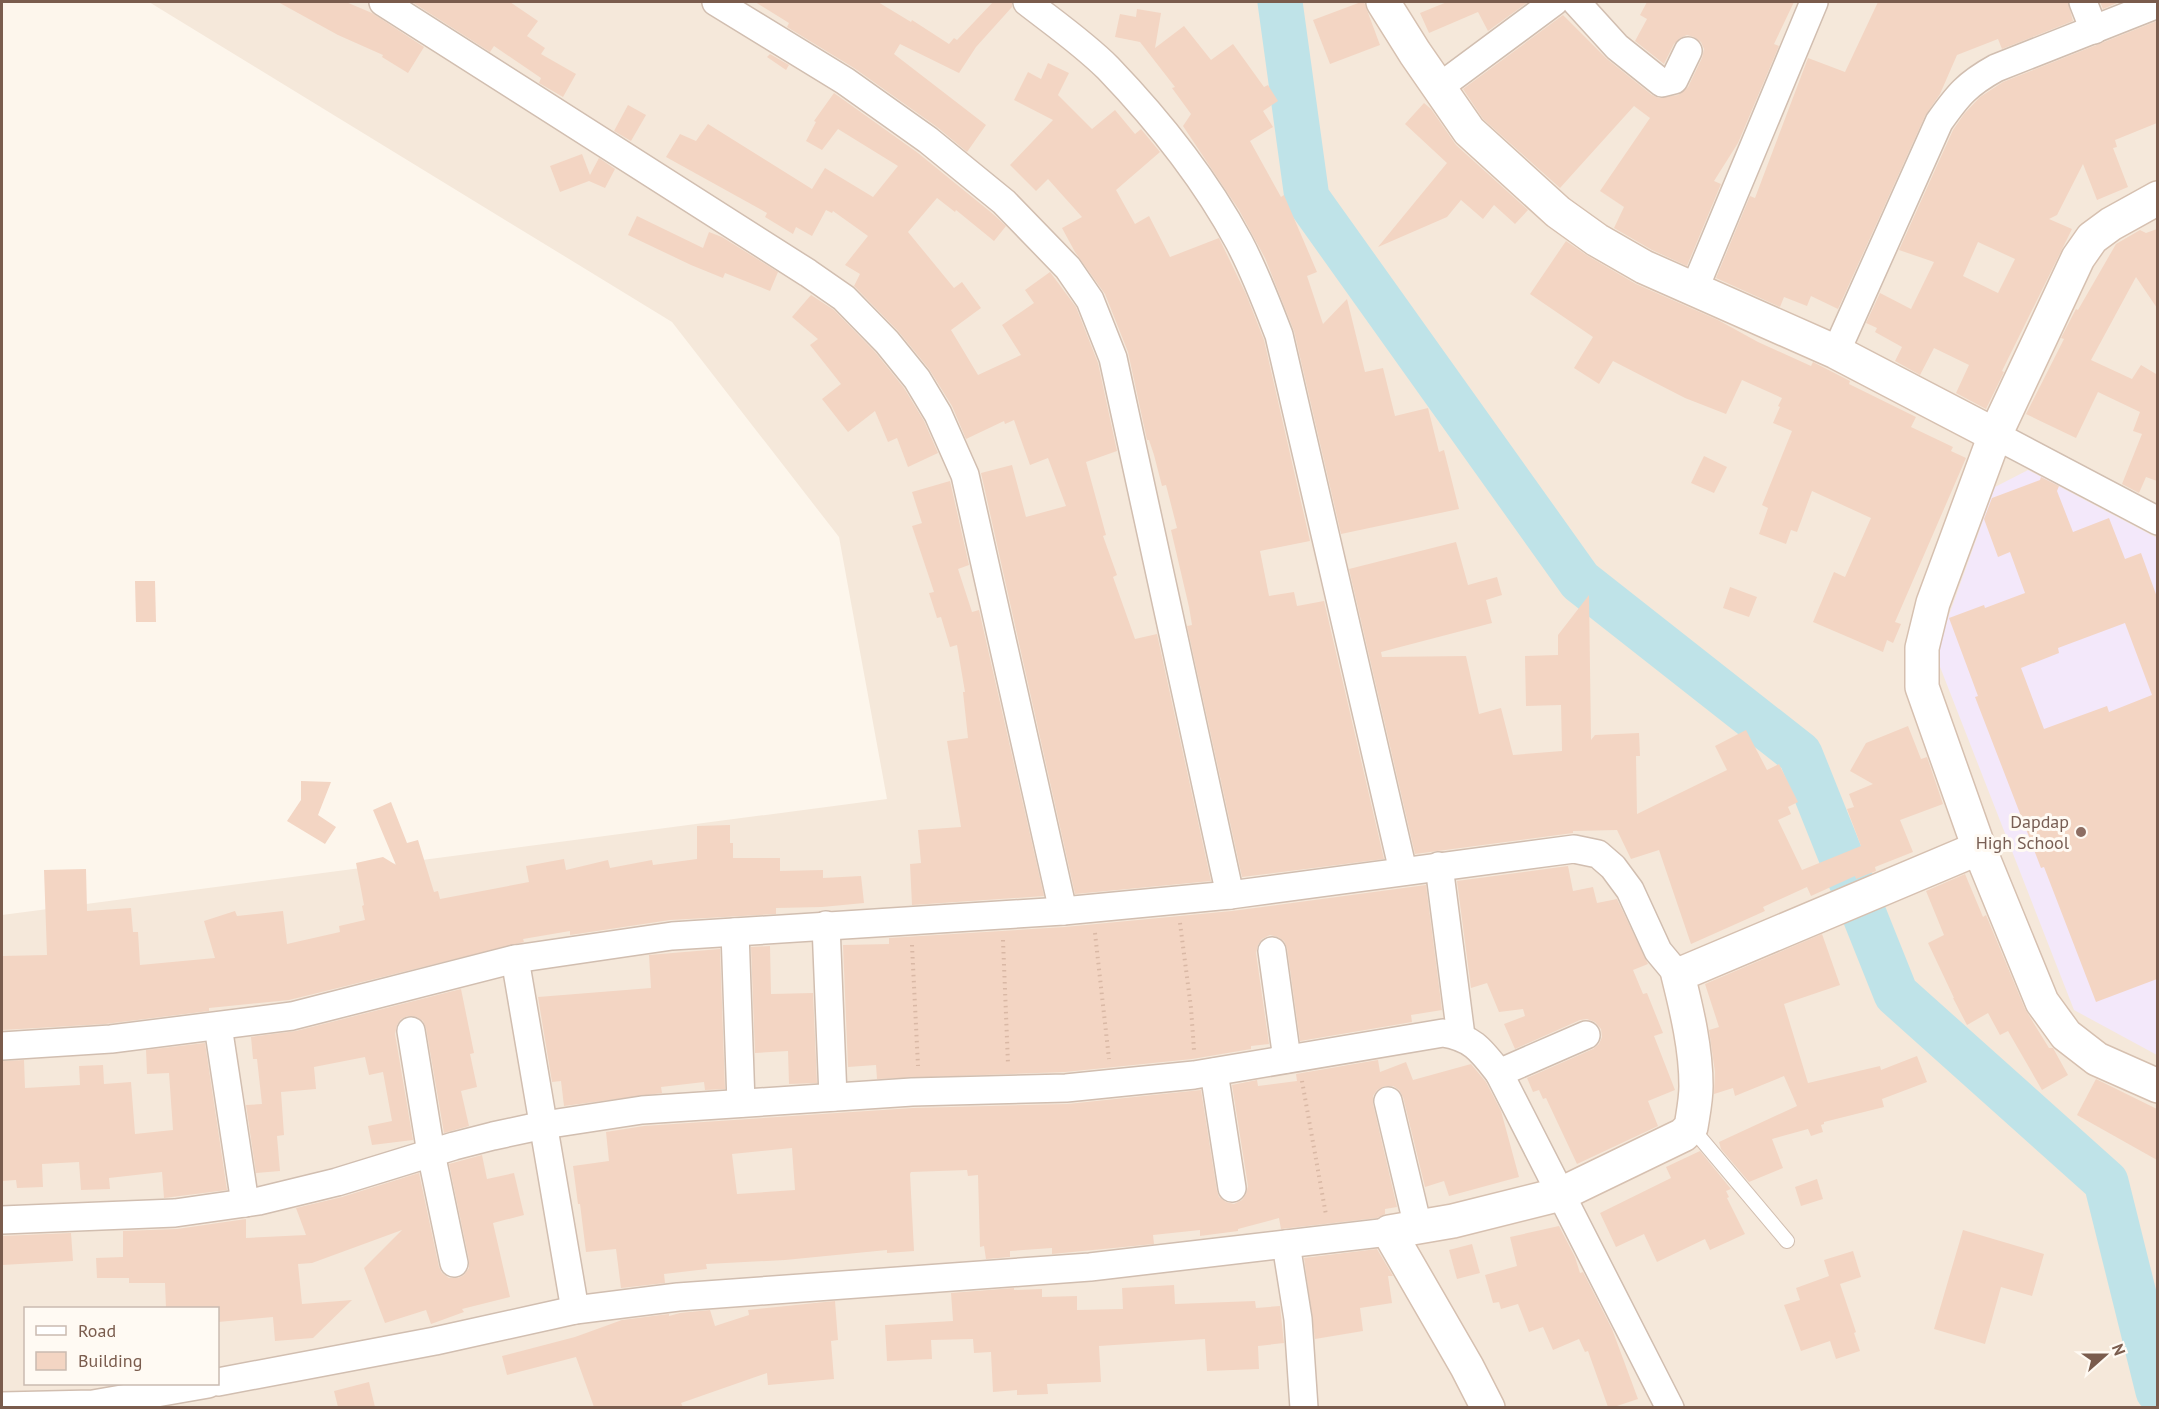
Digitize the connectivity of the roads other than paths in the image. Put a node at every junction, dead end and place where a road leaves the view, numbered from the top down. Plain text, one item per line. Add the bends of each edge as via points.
1 (383, 2) edge
2 (716, 2) edge
3 (1027, 2) edge
4 (1383, 2) edge
5 (1554, 2) edge
6 (1575, 2) edge
7 (1814, 2) edge
8 (2083, 2) edge
9 (2157, 4) edge
10 (2094, 30) junction
11 (1688, 51) dead end
12 (1438, 88) junction
13 (2157, 198) edge
14 (1694, 290) junction
15 (1836, 352) junction
16 (1995, 435) junction
17 (2157, 521) edge
18 (1979, 848) junction
19 (1439, 866) junction
20 (1403, 871) junction
21 (1230, 895) junction
22 (1063, 911) junction
23 (825, 926) junction
24 (735, 932) junction
25 (1272, 951) dead end
26 (515, 959) junction
27 (1678, 975) junction
28 (218, 1026) junction
29 (411, 1031) dead end
30 (1586, 1035) dead end
31 (1461, 1036) junction
32 (2, 1046) edge
33 (1292, 1058) junction
34 (1204, 1073) junction
35 (1499, 1073) junction
36 (2157, 1086) edge
37 (833, 1097) junction
38 (1388, 1101) dead end
39 (741, 1103) junction
40 (544, 1125) junction
41 (1691, 1127) junction
42 (431, 1153) junction
43 (1232, 1188) dead end
44 (1561, 1194) junction
45 (245, 1203) junction
46 (2, 1220) edge
47 (1403, 1230) junction
48 (1787, 1240) dead end
49 (1286, 1244) junction
50 (454, 1263) dead end
51 (575, 1310) junction
52 (219, 1382) edge
53 (197, 1385) edge
54 (1478, 1389) edge
55 (2, 1406) edge
56 (1304, 1407) edge
57 (1670, 1407) edge

1 - 22 street via 844,298 917,379 938,414 964,475
2 - 21 street via 845,81 928,140 1034,231 1068,268 1090,300 1113,358
3 - 20 street via 1107,67 1161,128 1212,196 1240,243 1262,292 1279,334
4 - 12 street
5 - 12 street
6 - 11 street via 1617,47 1662,83 1674,80
7 - 14 street
8 - 10 street
9 - 10 street
10 - 15 street via 1996,68 1973,81 1956,98 1939,122
12 - 14 street via 1469,131 1558,212 1644,267
13 - 16 street via 2092,238 2078,258
14 - 15 street
15 - 16 street
16 - 17 street
16 - 18 street via 1933,603 1922,648 1922,687
18 - 27 street
18 - 36 street via 2042,1002 2066,1035 2097,1059
19 - 20 street
19 - 27 street via 1574,849 1598,854 1630,890 1658,951
19 - 31 street
20 - 21 street
21 - 22 street
22 - 23 street
23 - 24 street
23 - 37 street
24 - 26 street via 672,936
24 - 39 street
25 - 33 street
26 - 28 street via 292,1016
26 - 40 street
27 - 41 street via 1695,1070
28 - 32 street via 111,1039
28 - 45 street
29 - 42 street
30 - 35 street
31 - 33 street via 1443,1033
31 - 35 street via 1481,1050
33 - 34 street
34 - 37 street via 1066,1088
34 - 43 street
35 - 44 street
37 - 39 street
38 - 47 street
39 - 40 street via 642,1110
40 - 42 street
40 - 51 street
41 - 44 street via 1683,1135
41 - 48 lane
42 - 45 street via 337,1182
42 - 50 street
44 - 47 street
44 - 57 street
45 - 46 street via 175,1213
47 - 49 street
47 - 54 street
49 - 51 street via 1090,1267 678,1297
49 - 56 street via 1300,1338
51 - 52 street
53 - 55 street via 93,1404

